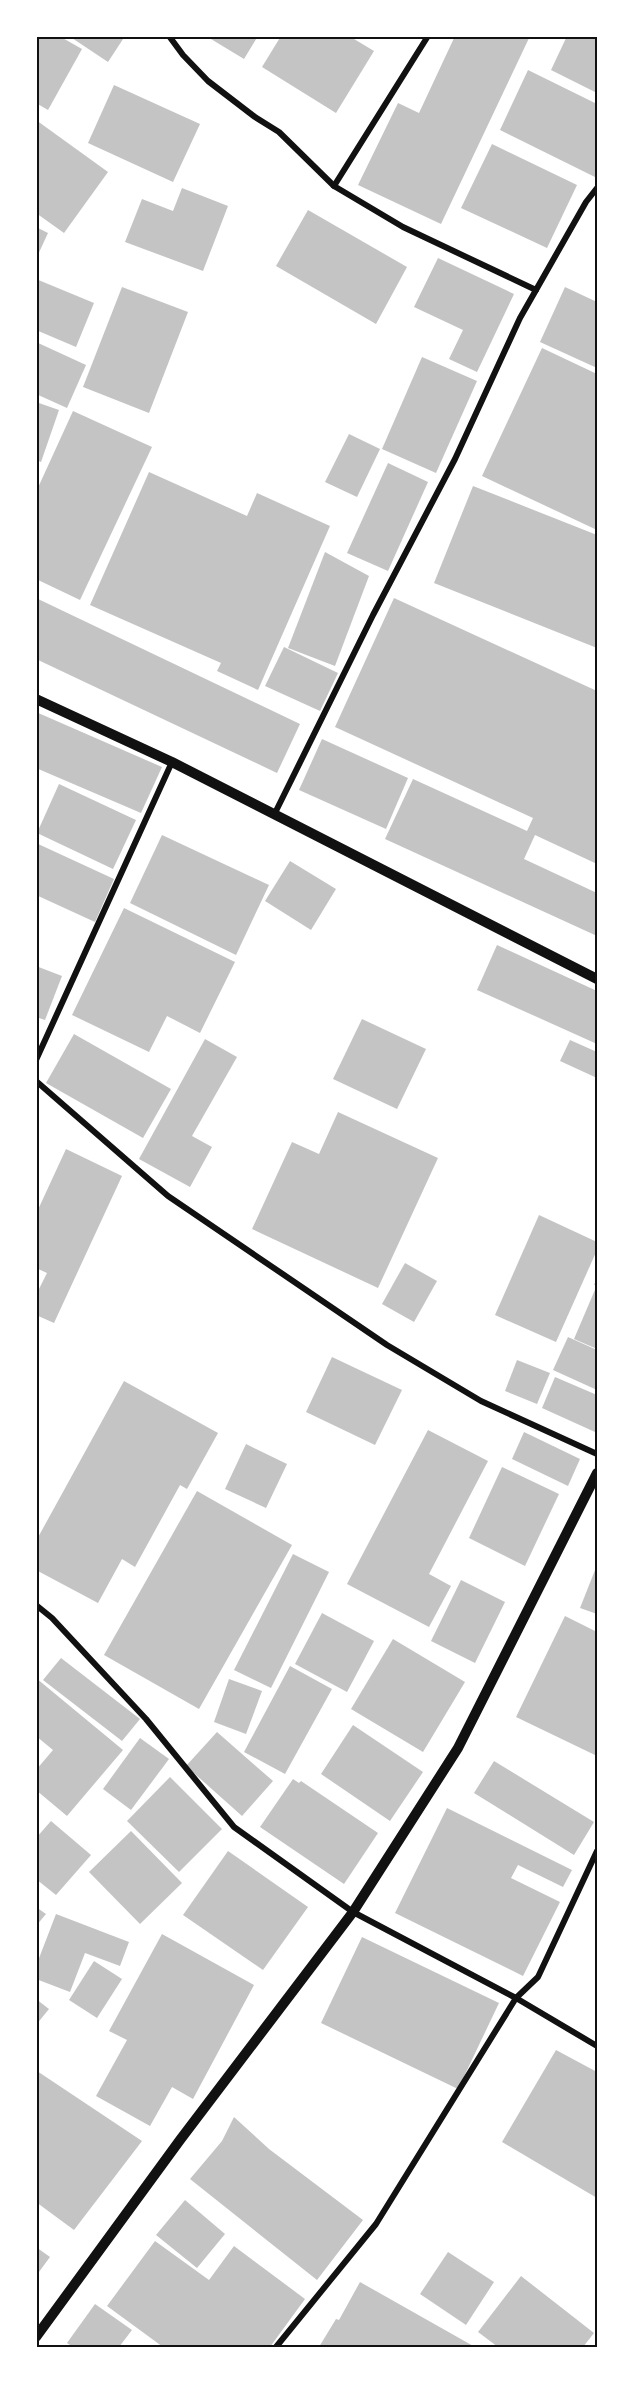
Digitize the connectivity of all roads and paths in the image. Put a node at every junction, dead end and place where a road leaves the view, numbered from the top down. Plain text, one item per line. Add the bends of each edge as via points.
1 (169, 36) edge
2 (428, 36) edge
3 (334, 186) junction
4 (597, 188) edge
5 (536, 290) junction
6 (36, 699) edge
7 (172, 762) junction
8 (274, 815) junction
9 (597, 979) edge
10 (36, 1060) edge
11 (36, 1081) edge
12 (597, 1454) edge
13 (597, 1473) edge
14 (36, 1605) edge
15 (597, 1851) edge
16 (353, 1912) junction
17 (516, 1998) junction
18 (597, 2046) edge
19 (36, 2337) edge
20 (278, 2347) edge

1 - 3 street via 208,81 279,132
2 - 3 street
3 - 5 street via 403,227
4 - 5 street
5 - 8 street
6 - 7 street
7 - 8 street
7 - 10 street
8 - 9 street
11 - 12 street via 168,1196 387,1345 481,1401
13 - 16 street via 458,1748
14 - 16 street via 146,1719 234,1827
15 - 17 street via 538,1977
16 - 17 street
16 - 19 street
17 - 18 street
17 - 20 street via 376,2224

